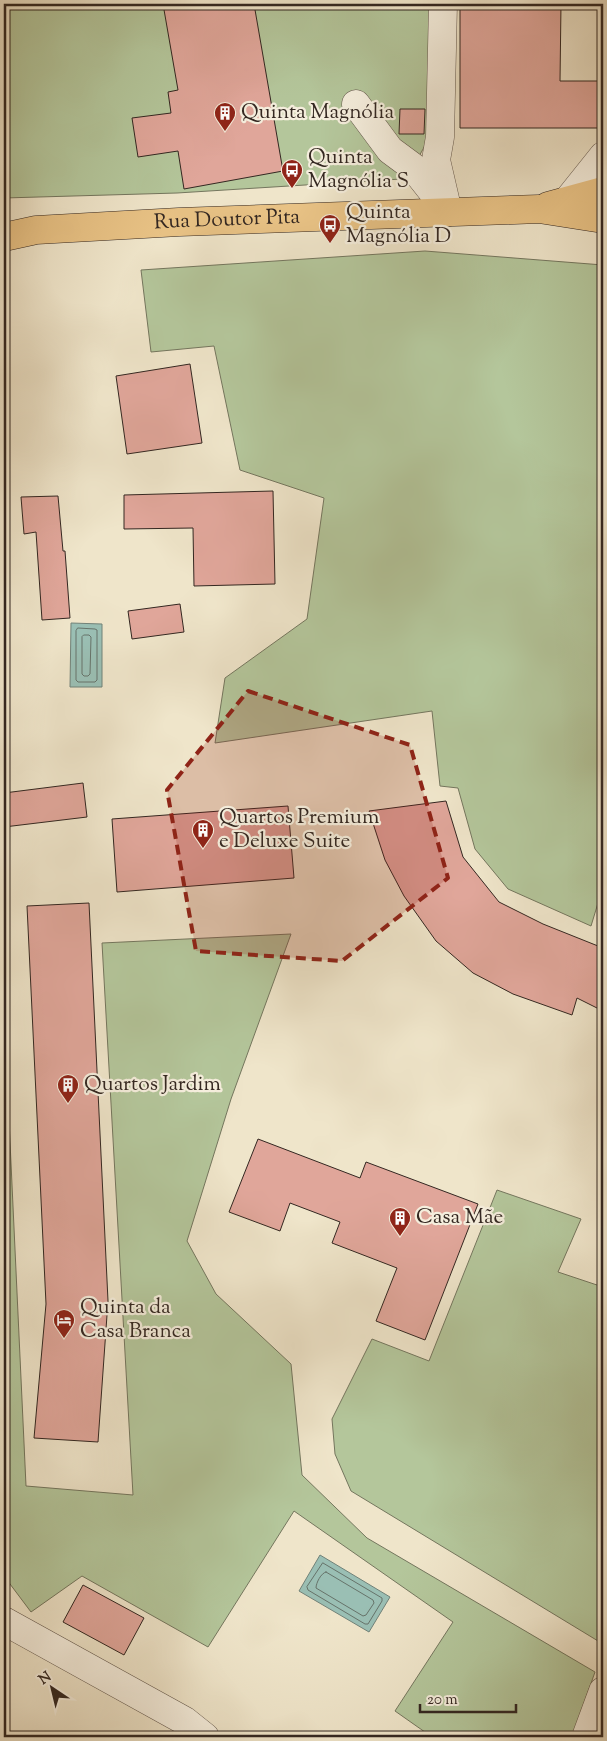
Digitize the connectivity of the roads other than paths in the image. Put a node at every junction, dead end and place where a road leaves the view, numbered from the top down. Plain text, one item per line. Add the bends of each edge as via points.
1 (443, 4) edge
2 (356, 104) dead end
3 (603, 156) edge
4 (603, 191) edge
5 (567, 201) junction
6 (539, 209) junction
7 (448, 212) junction
8 (603, 219) edge
9 (4, 224) edge
10 (36, 230) junction
11 (4, 237) edge
12 (4, 1621) edge
13 (603, 1691) edge
14 (205, 1737) edge
15 (586, 1737) edge

1 - 7 street via 440,137 436,160
2 - 7 street via 390,150 413,168
3 - 5 street
4 - 5 main road
5 - 6 main road
6 - 7 main road, Rua Doutor Pita
6 - 8 main road
7 - 10 main road, Rua Doutor Pita
9 - 10 main road, Rua Doutor Pita
10 - 11 main road, Rua Doutor Pita
12 - 14 street via 185,1721
13 - 15 street

